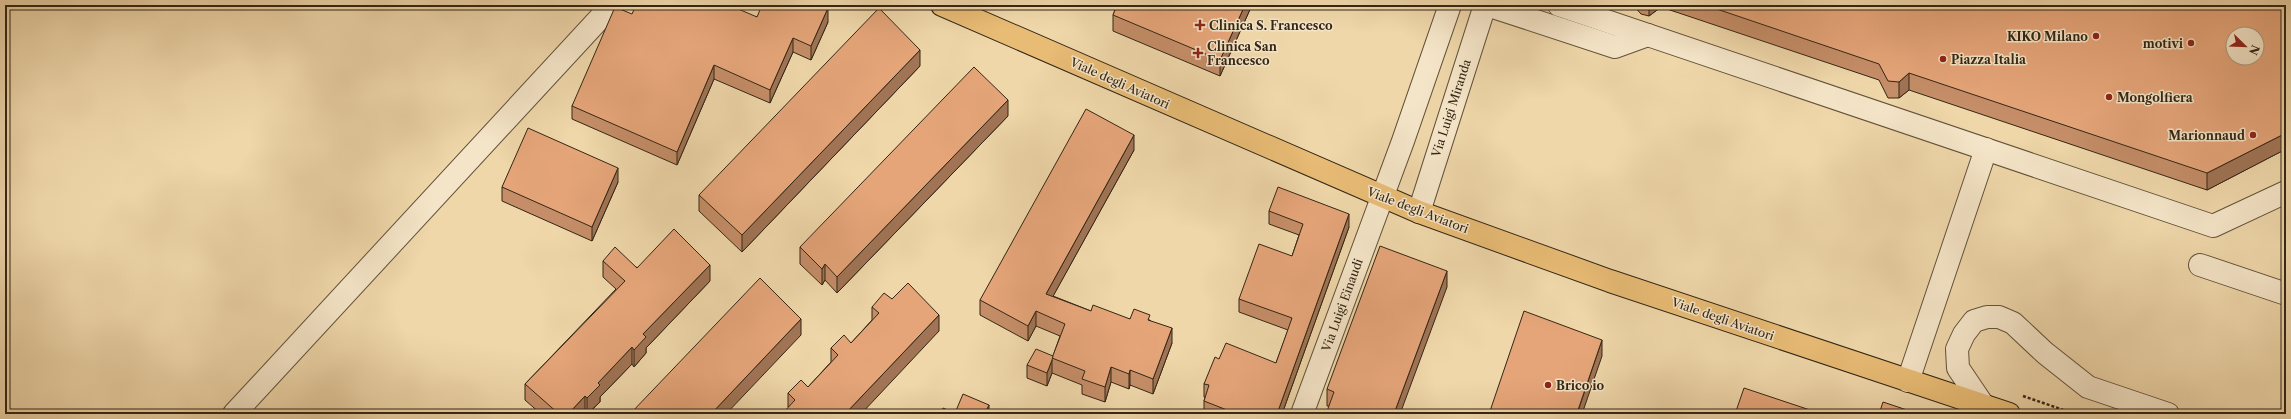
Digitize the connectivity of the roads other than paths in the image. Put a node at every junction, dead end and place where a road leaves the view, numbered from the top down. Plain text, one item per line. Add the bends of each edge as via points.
1 (612, 5) edge
2 (942, 5) edge
3 (1450, 5) edge
4 (1486, 5) edge
5 (1559, 5) edge
6 (1648, 35) junction
7 (1986, 149) junction
8 (2286, 192) edge
9 (1382, 197) junction
10 (1419, 212) junction
11 (2200, 265) dead end
12 (2286, 294) edge
13 (1908, 381) junction
14 (1983, 405) junction
15 (234, 414) edge
16 (1302, 414) edge
17 (2009, 414) edge
18 (2168, 414) edge

1 - 15 street
2 - 9 main road, Viale degli Aviatori
3 - 9 street
4 - 6 street via 1615,47
4 - 10 street, Via Luigi Miranda
5 - 6 street
6 - 7 street
7 - 8 street via 2213,226
7 - 13 street
9 - 10 main road, Viale degli Aviatori
9 - 16 street, Via Luigi Einaudi
10 - 13 main road, Viale degli Aviatori via 1610,281
11 - 12 street
13 - 14 main road, Viale degli Aviatori
14 - 17 main road, Viale degli Aviatori
14 - 18 street via 1958,368 1957,349 1974,321 1999,317 2013,323 2045,353 2088,387

